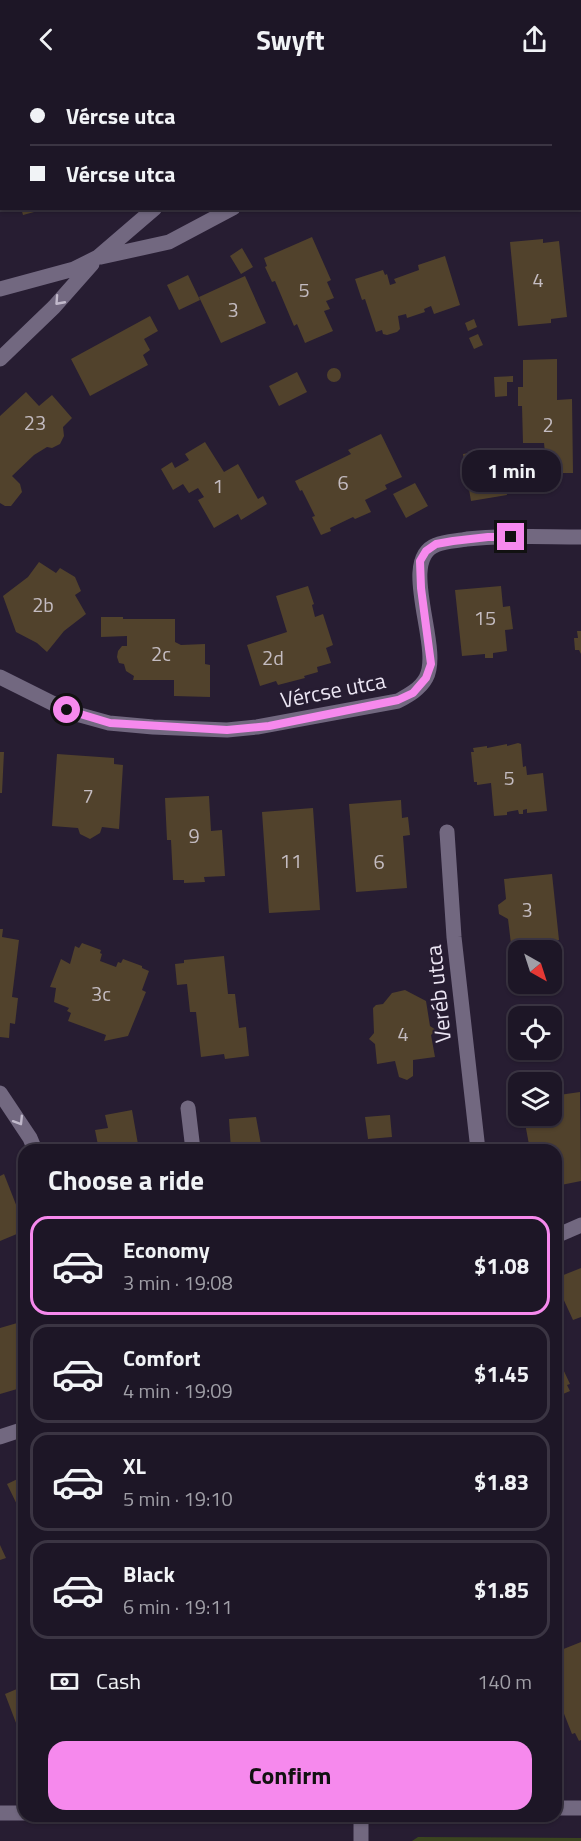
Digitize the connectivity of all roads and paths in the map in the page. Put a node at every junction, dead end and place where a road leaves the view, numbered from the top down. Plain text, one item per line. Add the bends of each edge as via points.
1 (153, 210) edge
2 (229, 210) edge
3 (98, 257) junction
4 (0, 289) edge
5 (0, 359) edge
6 (581, 537) edge
7 (0, 676) edge
8 (447, 832) dead end
9 (0, 1094) edge
10 (188, 1108) dead end
11 (32, 1144) edge
12 (192, 1144) edge
13 (477, 1144) edge
14 (581, 1225) edge
15 (562, 1233) edge
16 (18, 1431) edge
17 (0, 1437) edge
18 (562, 1808) edge
19 (581, 1808) edge
20 (0, 1813) edge
21 (18, 1813) edge
22 (361, 1822) edge
23 (361, 1841) edge

1 - 3 street
2 - 3 street via 169,242
3 - 4 street via 65,272
3 -> 5 street
6 - 7 street, Vércse utca via 488,537 436,544 426,551 420,561 421,588 431,664 426,678 413,693 398,700 258,728 153,727 110,723 80,715
8 - 13 street, Veréb utca via 454,937
9 -> 11 street
10 - 12 street
14 - 15 street
16 - 17 street
18 - 19 street
20 - 21 street
22 - 23 street

